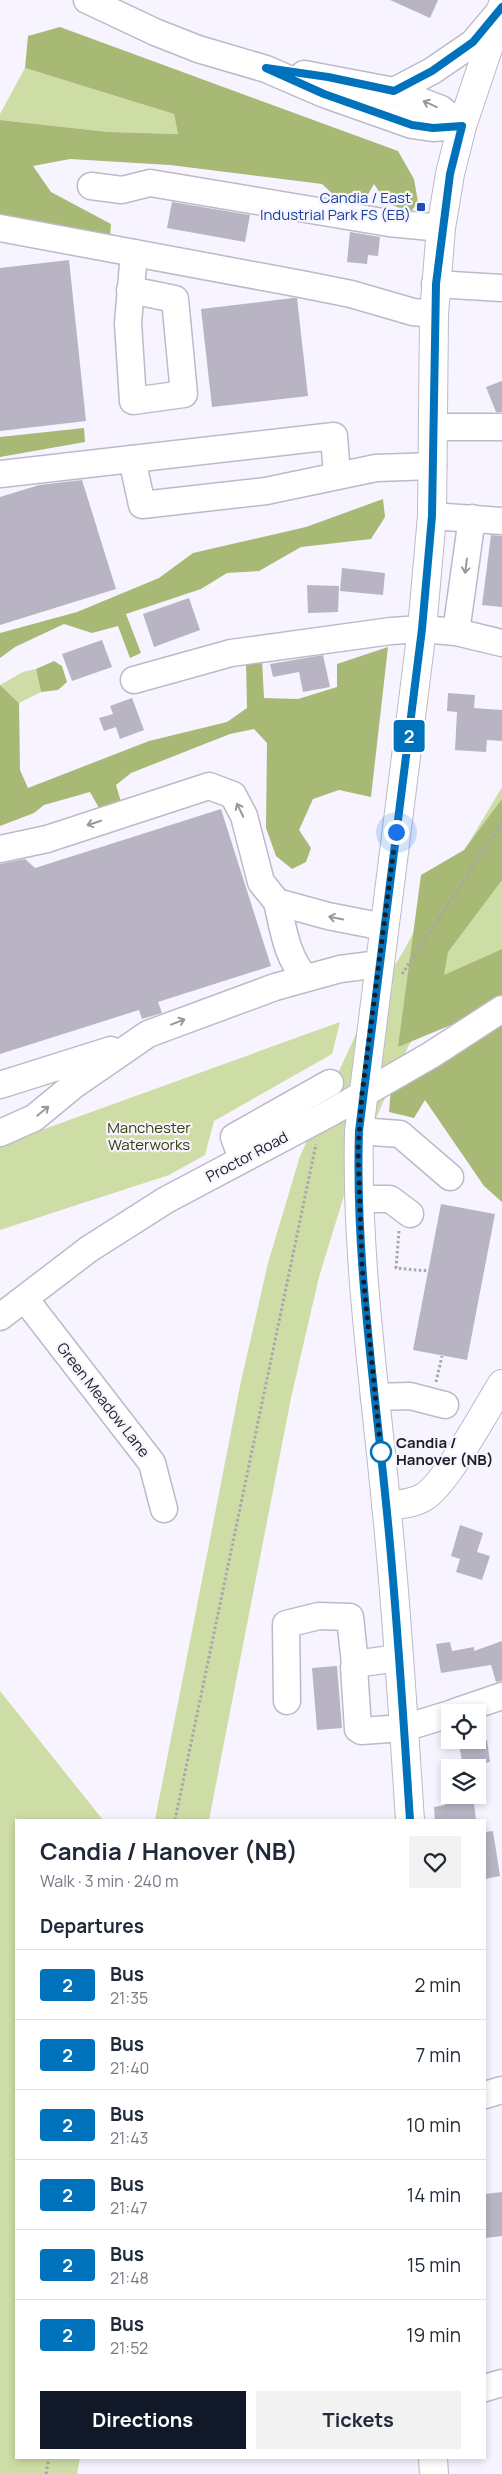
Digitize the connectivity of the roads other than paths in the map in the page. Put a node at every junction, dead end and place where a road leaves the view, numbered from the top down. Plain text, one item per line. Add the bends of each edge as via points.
1 (87, 0) edge
2 (502, 8) edge
3 (266, 68) junction
4 (394, 91) junction
5 (462, 126) junction
6 (91, 186) dead end
7 (0, 228) edge
8 (441, 228) junction
9 (134, 253) junction
10 (436, 284) junction
11 (502, 288) edge
12 (130, 290) dead end
13 (434, 314) junction
14 (433, 427) junction
15 (502, 427) edge
16 (132, 459) junction
17 (433, 466) junction
18 (0, 474) edge
19 (337, 476) junction
20 (432, 516) junction
21 (472, 518) junction
22 (502, 521) edge
23 (422, 629) junction
24 (456, 632) junction
25 (502, 643) edge
26 (134, 680) dead end
27 (0, 849) edge
28 (278, 902) junction
29 (384, 927) junction
30 (389, 971) junction
31 (306, 978) junction
32 (502, 1009) edge
33 (137, 1042) junction
34 (330, 1083) dead end
35 (0, 1086) edge
36 (362, 1094) junction
37 (308, 1120) junction
38 (359, 1131) junction
39 (0, 1133) edge
40 (450, 1177) dead end
41 (358, 1199) junction
42 (406, 1211) road end
43 (25, 1299) junction
44 (0, 1317) edge
45 (502, 1384) edge
46 (374, 1397) junction
47 (445, 1405) dead end
48 (386, 1506) junction
49 (164, 1510) dead end
50 (398, 1658) junction
51 (355, 1664) junction
52 (502, 1696) edge
53 (287, 1701) dead end
54 (478, 1704) edge
55 (441, 1717) edge
56 (404, 1728) junction
57 (410, 1819) edge
58 (502, 2090) edge
59 (486, 2095) edge
60 (502, 2383) edge
61 (486, 2388) edge
62 (433, 2459) edge
63 (434, 2474) edge

1 - 3 street via 198,49
2 - 4 street via 473,42 432,71
2 - 5 main road
3 - 4 street
3 - 5 street via 324,94 412,125 433,128
5 -> 4 street via 441,109
5 - 8 main road
6 - 8 street via 122,190 150,183 389,223
7 - 9 street
8 - 10 main road
9 - 12 street
9 - 13 street via 351,294 407,311
10 - 11 street
10 - 13 main road
13 - 14 main road
14 - 15 street
14 - 17 main road
16 - 18 street
16 - 19 street via 334,436
16 - 19 street via 142,505 266,491
17 - 19 street via 376,468
17 - 20 main road
20 - 21 street
20 - 23 main road
21 - 22 street
21 -> 24 street
23 - 24 street
23 - 26 street via 231,653
23 - 29 main road
24 - 25 street
28 -> 27 street via 261,882 244,816 233,795 209,786 47,839
29 -> 28 street
28 - 31 street via 297,969
29 - 30 main road
30 - 31 street via 340,969
30 - 36 main road
33 -> 31 street via 148,1034 187,1019
32 - 36 street, Proctor Road
33 - 35 street
39 -> 33 street via 34,1118 74,1085
34 - 37 street
36 - 37 street, Proctor Road
36 - 38 main road
37 - 43 street, Proctor Road via 122,1227
38 - 40 street via 400,1134
38 - 41 main road
41 - 42 street via 390,1199
41 - 46 main road
43 - 44 street, Proctor Road
43 - 49 street, Green Meadow Lane via 152,1463
45 - 48 main road via 432,1490 413,1502
46 - 47 street via 410,1396
46 - 48 main road
48 - 50 main road
50 - 51 street
50 - 56 main road
51 - 53 street via 350,1618 319,1616 286,1624
51 - 56 street via 358,1729
52 - 54 street
55 - 56 street
56 - 57 main road
58 - 59 street
60 - 61 street
62 - 63 main road

